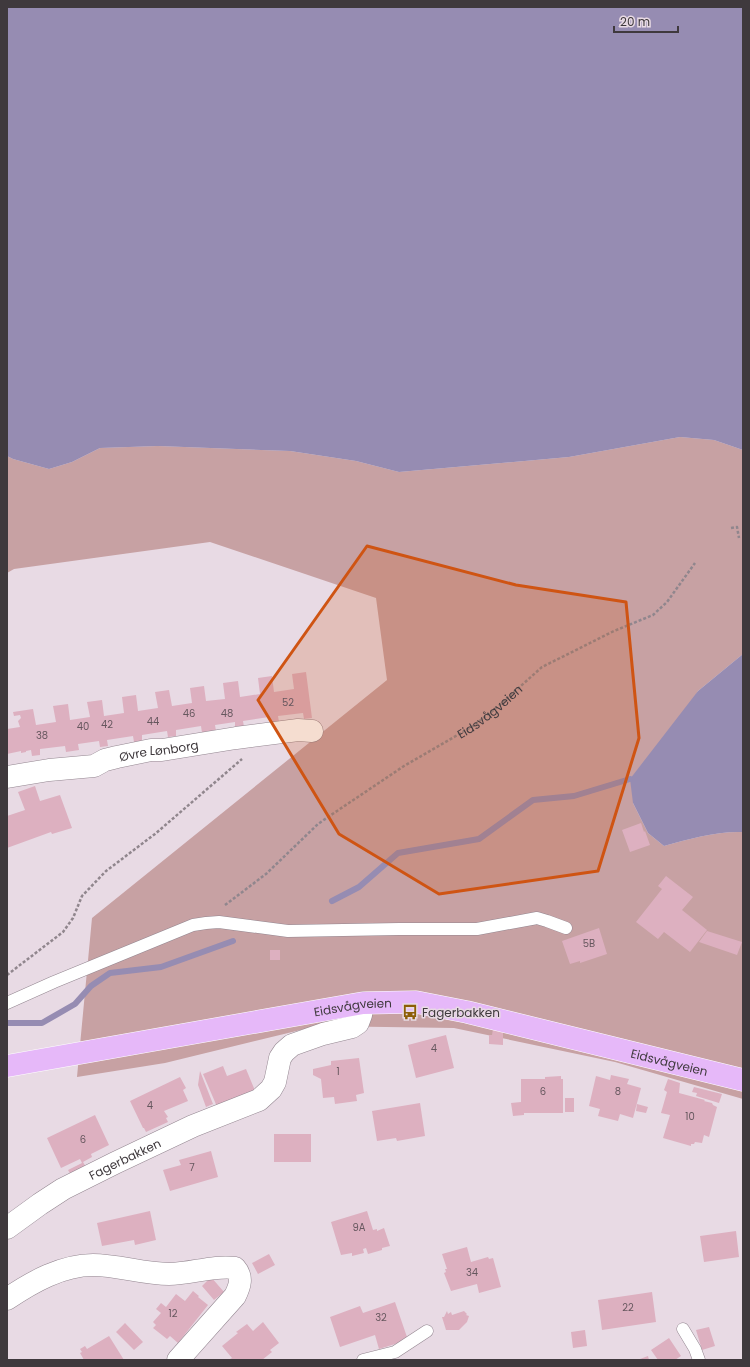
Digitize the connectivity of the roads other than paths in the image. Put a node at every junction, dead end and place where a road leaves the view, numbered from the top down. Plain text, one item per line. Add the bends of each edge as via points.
1 (312, 731) dead end
2 (7, 777) edge
3 (566, 928) dead end
4 (363, 1002) junction
5 (7, 1004) edge
6 (7, 1066) edge
7 (743, 1080) edge
8 (7, 1228) edge
9 (7, 1299) edge
10 (683, 1329) dead end
11 (427, 1331) dead end
12 (178, 1360) edge
13 (363, 1360) edge
14 (699, 1360) edge

1 - 2 street, Øvre Lønborg via 298,730 151,750 105,760 94,766
3 - 5 lane via 537,918 477,929 308,932 206,922 54,982
4 - 6 main road, Eidsvågveien
4 - 7 main road, Eidsvågveien via 416,1002 467,1012
4 - 8 street, Fagerbakken via 358,1023 352,1027 292,1045 284,1052 280,1058 275,1082 259,1100 193,1126 63,1189
9 - 12 street via 37,1280 69,1268 93,1265 159,1274 235,1268 239,1273 240,1284 235,1296
10 - 14 lane
11 - 13 lane via 395,1352

